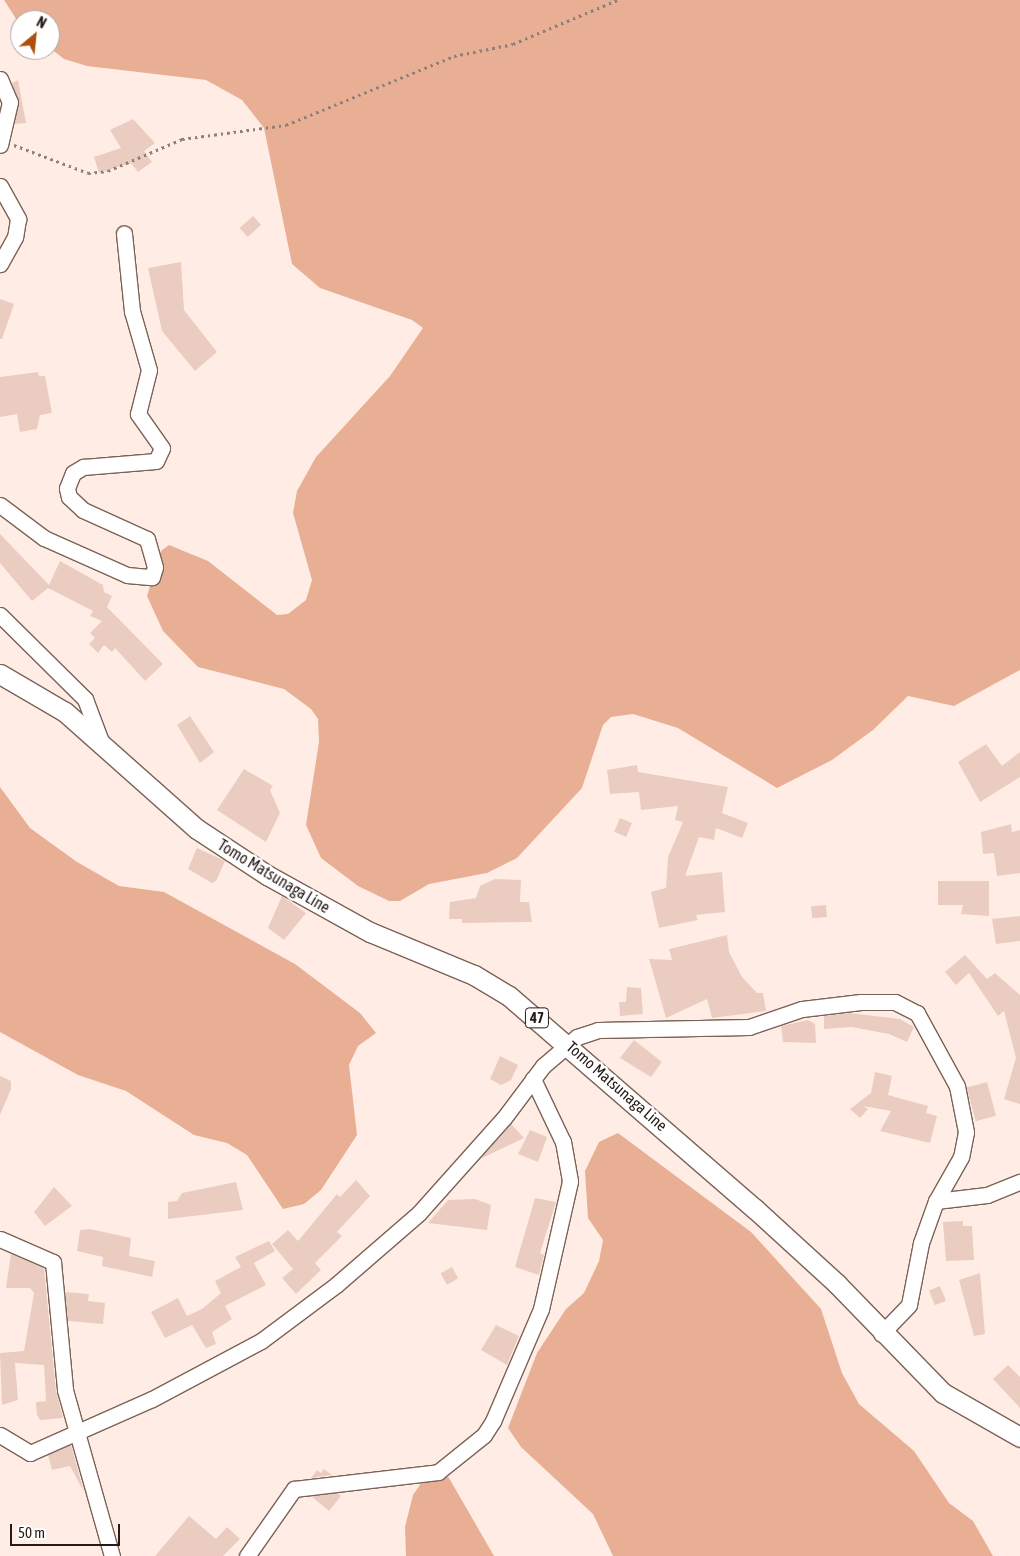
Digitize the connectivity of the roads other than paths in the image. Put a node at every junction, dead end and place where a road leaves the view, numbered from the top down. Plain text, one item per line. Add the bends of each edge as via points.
1 (0, 79) edge
2 (1, 143) edge
3 (0, 186) edge
4 (124, 233) dead end
5 (0, 264) edge
6 (0, 505) edge
7 (0, 615) edge
8 (0, 674) edge
9 (102, 744) junction
10 (568, 1044) junction
11 (532, 1079) junction
12 (1020, 1182) edge
13 (936, 1201) junction
14 (0, 1240) edge
15 (881, 1334) junction
16 (75, 1434) junction
17 (0, 1435) edge
18 (1020, 1437) edge
19 (112, 1556) edge
20 (246, 1556) edge

1 - 2 street via 10,102
3 - 5 street via 18,219 15,237
4 - 6 street via 132,311 149,370 138,414 162,448 156,461 83,467 73,473 67,488 69,497 83,510 147,539 153,552 152,577 127,575 44,538
7 - 9 street via 85,699
8 - 9 main road, Tomo Matsunaga Line / 47 via 65,712
9 - 10 main road, Tomo Matsunaga Line / 47 via 197,830 259,870 370,932 474,975 509,996
10 - 11 street
10 - 13 street via 598,1030 749,1027 802,1009 895,1002 917,1013 958,1086 966,1132 961,1158
10 - 15 main road, Tomo Matsunaga Line / 47 via 837,1284
11 - 16 street via 419,1213 336,1285 261,1341 152,1400
11 - 20 street via 563,1142 570,1181 541,1308 494,1421 484,1436 438,1472 294,1489
12 - 13 street via 987,1195
13 - 15 street via 909,1305
14 - 16 street via 53,1262 59,1345
15 - 18 main road, Tomo Matsunaga Line / 47 via 943,1393
16 - 17 street via 30,1453
16 - 19 street

